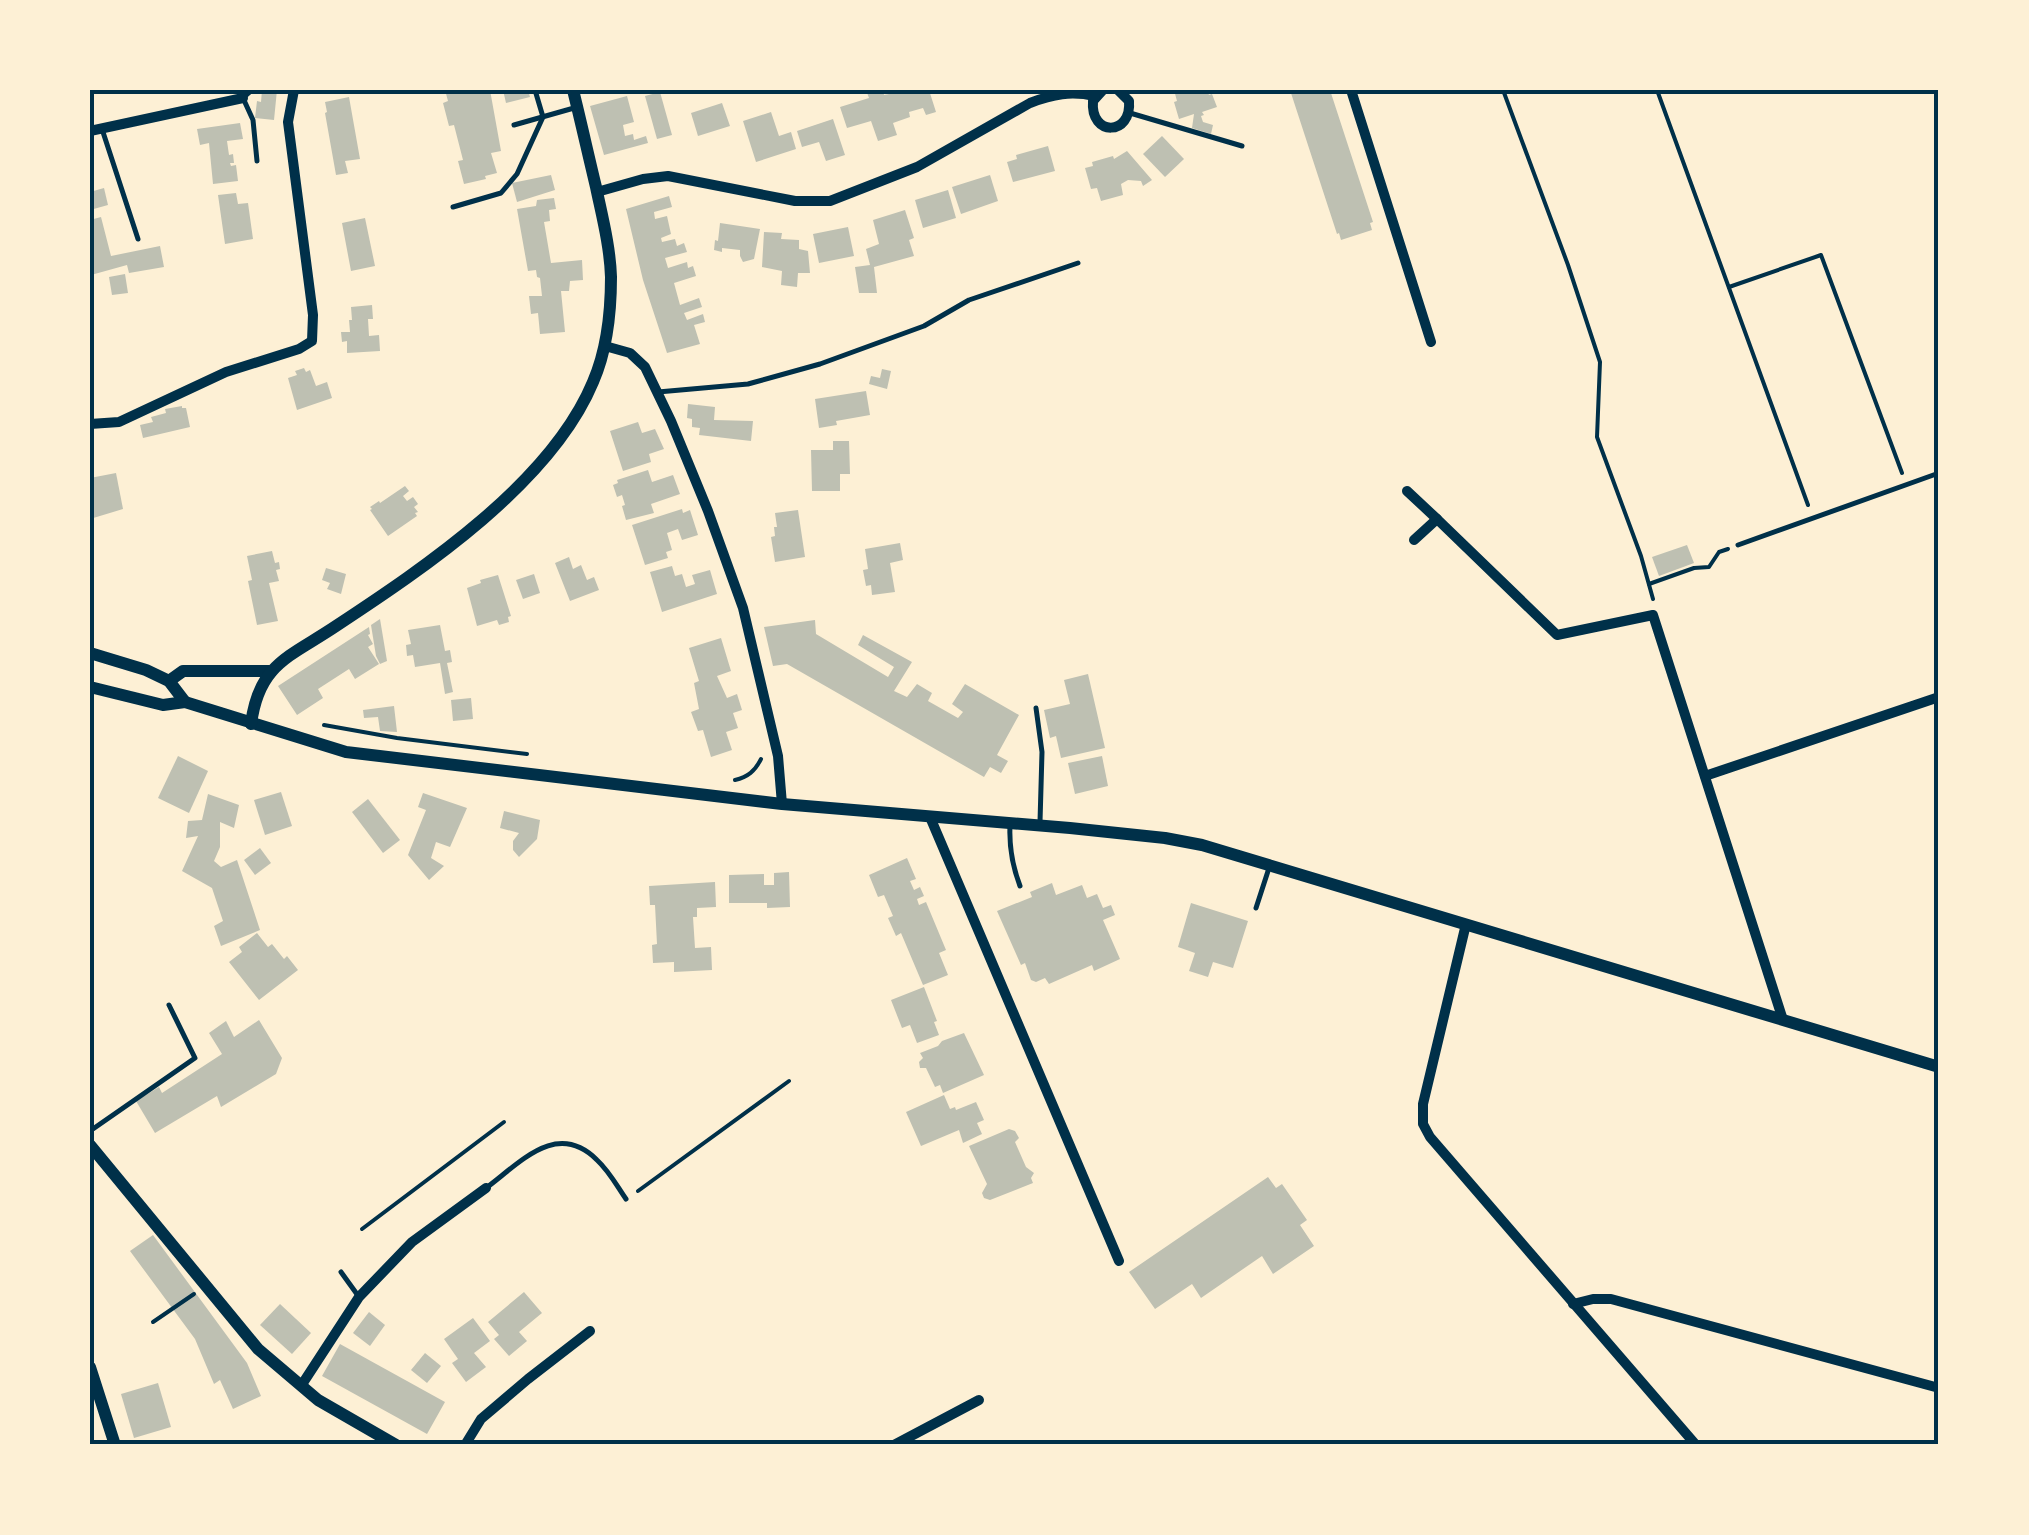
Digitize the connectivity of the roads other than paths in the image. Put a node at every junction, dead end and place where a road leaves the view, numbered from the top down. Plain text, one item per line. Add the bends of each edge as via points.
1 (294, 90) edge
2 (535, 90) edge
3 (573, 90) edge
4 (1118, 90) edge
5 (1351, 90) edge
6 (1099, 93) edge
7 (248, 94) edge
8 (214, 96) edge
9 (577, 107) junction
10 (1130, 114) junction
11 (542, 117) junction
12 (514, 125) dead end
13 (96, 130) edge
14 (1242, 146) dead end
15 (257, 161) dead end
16 (597, 192) junction
17 (452, 207) dead end
18 (138, 239) dead end
19 (1078, 263) dead end
20 (1431, 342) dead end
21 (604, 346) junction
22 (658, 392) junction
23 (90, 424) edge
24 (1939, 473) edge
25 (1407, 492) dead end
26 (1436, 520) junction
27 (1414, 540) dead end
28 (1738, 545) road end
29 (90, 652) edge
30 (269, 671) junction
31 (169, 681) junction
32 (90, 687) edge
33 (1939, 698) edge
34 (185, 702) junction
35 (1036, 708) dead end
36 (251, 724) junction
37 (1705, 776) junction
38 (782, 804) junction
39 (930, 816) junction
40 (1010, 823) junction
41 (1040, 825) junction
42 (1270, 865) junction
43 (1020, 886) dead end
44 (1256, 908) dead end
45 (1466, 924) junction
46 (169, 1006) dead end
47 (1783, 1020) junction
48 (1939, 1067) edge
49 (90, 1131) edge
50 (90, 1145) edge
51 (486, 1188) joint
52 (626, 1199) road end
53 (1119, 1261) dead end
54 (341, 1272) dead end
55 (359, 1297) junction
56 (1573, 1304) junction
57 (590, 1331) dead end
58 (90, 1367) edge
59 (301, 1386) junction
60 (1939, 1388) edge
61 (979, 1400) dead end
62 (376, 1440) edge
63 (115, 1445) edge
64 (396, 1445) edge
65 (466, 1445) edge
66 (894, 1445) edge
67 (1696, 1445) edge

1 - 23 street via 288,122 312,341 119,422
2 - 11 lane
3 - 9 street
4 - 10 street
5 - 20 street
6 - 10 street via 1092,108 1099,124 1111,128
6 - 16 street via 1050,95 1030,103 917,167 830,201 795,201 668,176
7 - 8 street
7 - 15 lane
8 - 13 street
9 - 11 lane
9 - 16 street
10 - 14 lane
11 - 12 lane
11 - 17 lane via 517,174 501,193
13 - 18 lane
16 - 21 street via 611,278
19 - 22 lane via 969,300 924,326 820,364 748,384
21 - 22 street via 639,359
21 - 30 street via 576,414 497,506 416,574
22 - 38 street via 742,608 778,756
24 - 28 lane
25 - 26 street
26 - 27 street
26 - 37 street via 1558,634 1654,615
29 - 31 street
30 - 31 street via 183,671
30 - 36 street
31 - 34 street
32 - 34 street via 162,705
33 - 37 street
34 - 36 street
35 - 41 lane
36 - 38 street via 346,752
37 - 47 street
38 - 39 street
39 - 40 street
39 - 53 street
40 - 41 street
40 - 43 lane via 1008,847
41 - 42 street via 1165,838
42 - 44 lane
42 - 45 street
45 - 47 street
45 - 56 street via 1422,1124
46 - 49 lane via 195,1058
47 - 48 street
50 - 59 street via 258,1349
51 - 52 lane via 544,1147 573,1143 600,1162
51 - 55 street via 412,1242
54 - 55 lane
55 - 59 street
56 - 60 street via 1611,1300
56 - 67 street
57 - 65 street via 481,1419
58 - 63 street
59 - 62 street
61 - 66 street
62 - 64 street

